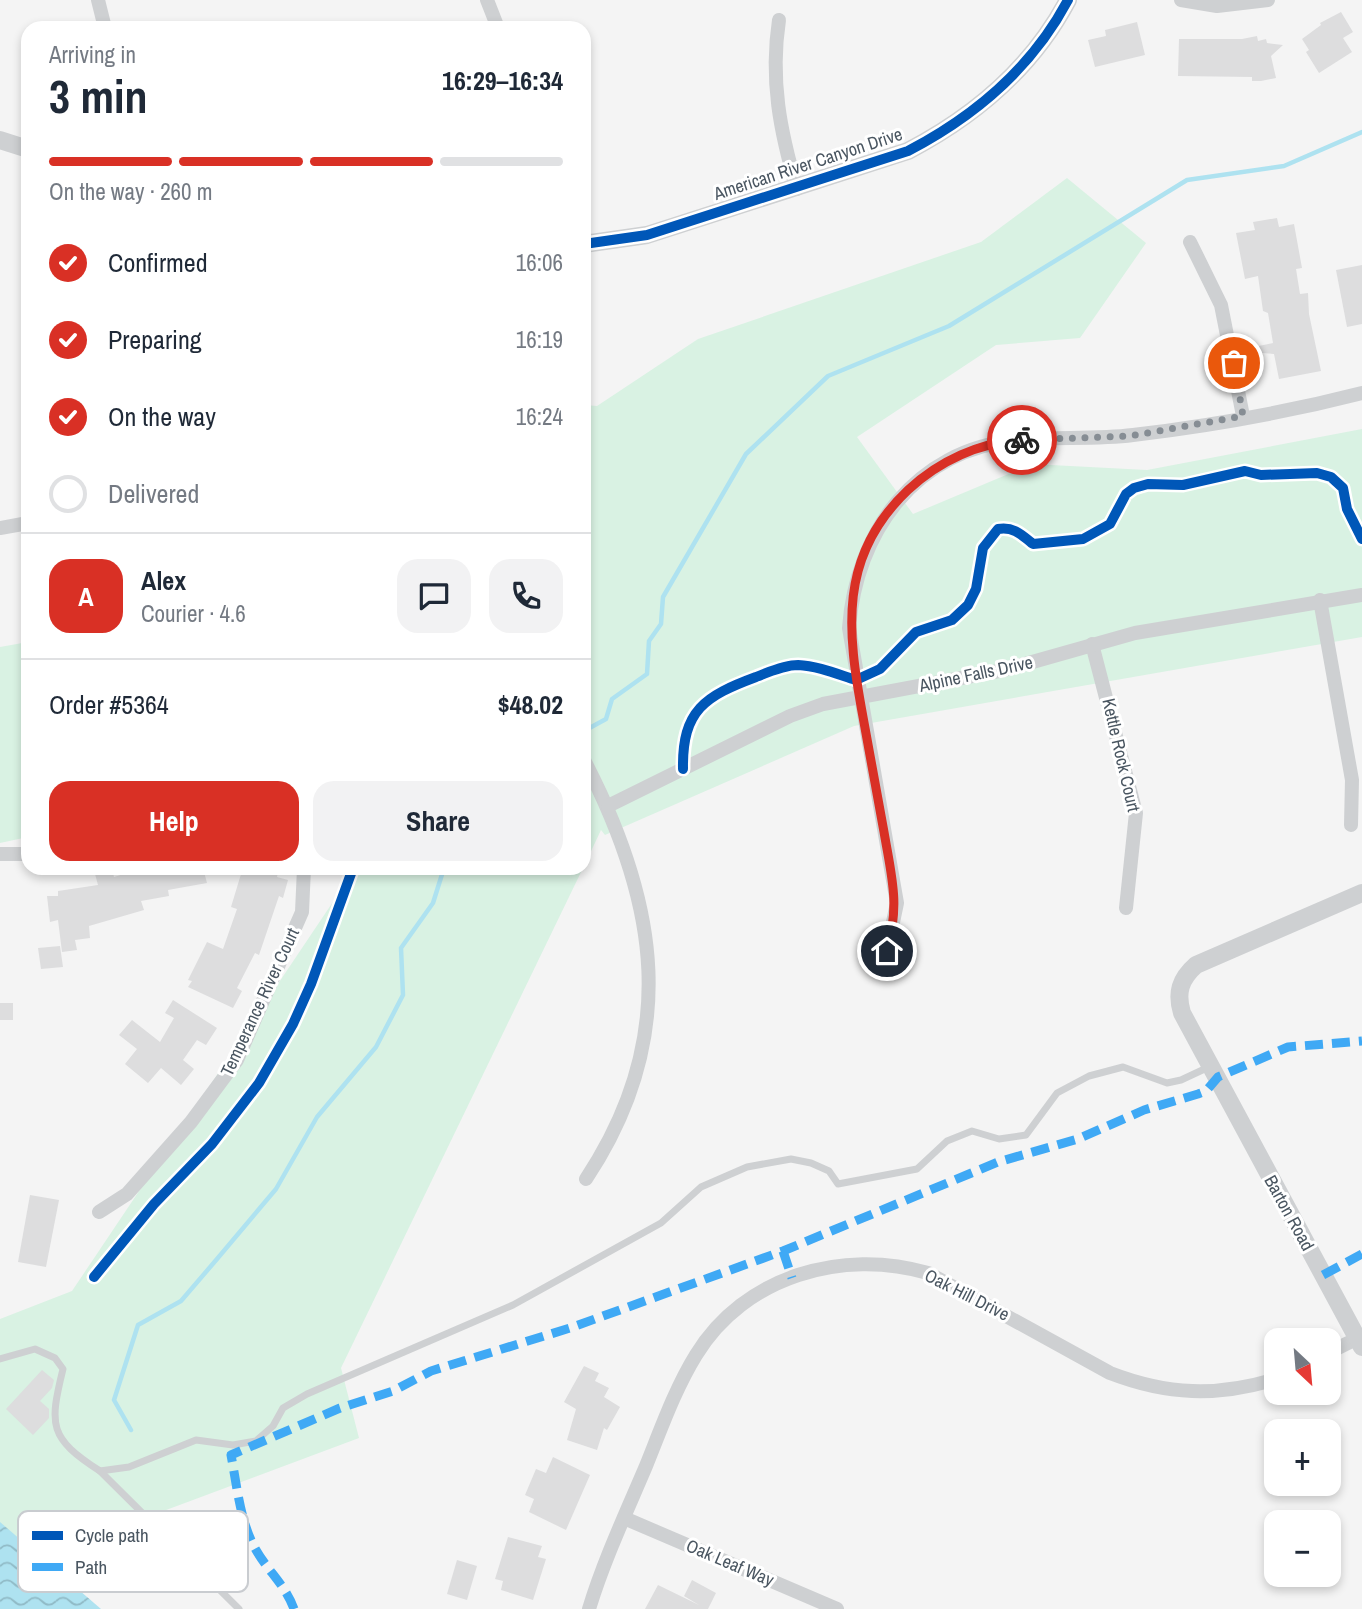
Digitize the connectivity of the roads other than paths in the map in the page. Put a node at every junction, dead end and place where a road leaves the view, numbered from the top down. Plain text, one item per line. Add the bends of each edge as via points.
1 (98, 0) edge
2 (487, 0) edge
3 (1068, 0) edge
4 (1181, 0) edge
5 (1268, 0) edge
6 (779, 20) dead end
7 (103, 21) edge
8 (495, 21) edge
9 (0, 140) edge
10 (21, 147) edge
11 (797, 189) junction
12 (1190, 242) dead end
13 (591, 243) edge
14 (1362, 393) edge
15 (1243, 416) junction
16 (21, 524) edge
17 (0, 528) edge
18 (1362, 595) edge
19 (1320, 600) junction
20 (1092, 645) junction
21 (859, 697) junction
22 (591, 773) edge
23 (608, 806) junction
24 (1351, 825) dead end
25 (0, 854) edge
26 (21, 854) edge
27 (303, 875) edge
28 (1362, 893) edge
29 (1126, 908) dead end
30 (887, 951) dead end
31 (1215, 1071) junction
32 (586, 1179) dead end
33 (99, 1212) dead end
34 (1360, 1340) edge
35 (1341, 1348) edge
36 (0, 1359) edge
37 (1264, 1382) edge
38 (100, 1471) junction
39 (140, 1511) edge
40 (624, 1518) junction
41 (222, 1592) edge
42 (239, 1609) edge
43 (589, 1609) edge
44 (837, 1609) edge

1 - 7 street
2 - 8 street
3 - 11 street, American River Canyon Drive via 1025,62 971,113 908,151
4 - 5 street via 1217,6
6 - 11 street via 774,69 777,113
9 - 10 street
11 - 13 street, American River Canyon Drive via 647,235
12 - 15 street via 1221,305
14 - 15 street
15 - 21 street via 1130,436 989,445 961,454 917,481 886,515 857,573 849,628
16 - 17 street
18 - 19 street, Alpine Falls Drive
19 - 20 street, Alpine Falls Drive
19 - 24 street via 1352,780
20 - 21 street, Alpine Falls Drive via 1004,670
20 - 29 street, Kettle Rock Court via 1136,813
21 - 23 street, Alpine Falls Drive via 790,716
21 - 30 street via 897,903
22 - 23 street
23 - 32 street via 644,915 649,988 639,1062 626,1103
25 - 26 street
27 - 33 street, Temperance River Court via 298,921 237,1060 191,1122 127,1194
28 - 31 street, Barton Road via 1196,965 1187,974 1178,1001
31 - 34 street, Barton Road
31 - 38 lane via 1167,1083 1123,1067 1088,1076 1057,1093 1026,1135 999,1139 972,1131 947,1141 917,1169 838,1184 829,1171 791,1159 747,1167 701,1187 661,1223 513,1305 307,1394 283,1408 273,1426 256,1441 233,1445 196,1440 129,1467
34 - 35 street
36 - 38 lane via 35,1349 55,1358 63,1369 53,1408 58,1436
37 - 40 street, Oak Hill Drive via 1210,1393 1142,1385 1110,1373 928,1273 881,1263 833,1265 754,1296 711,1334 681,1384
38 - 39 lane
40 - 43 street, Oak Hill Drive
40 - 44 street, Oak Leaf Way
41 - 42 lane

